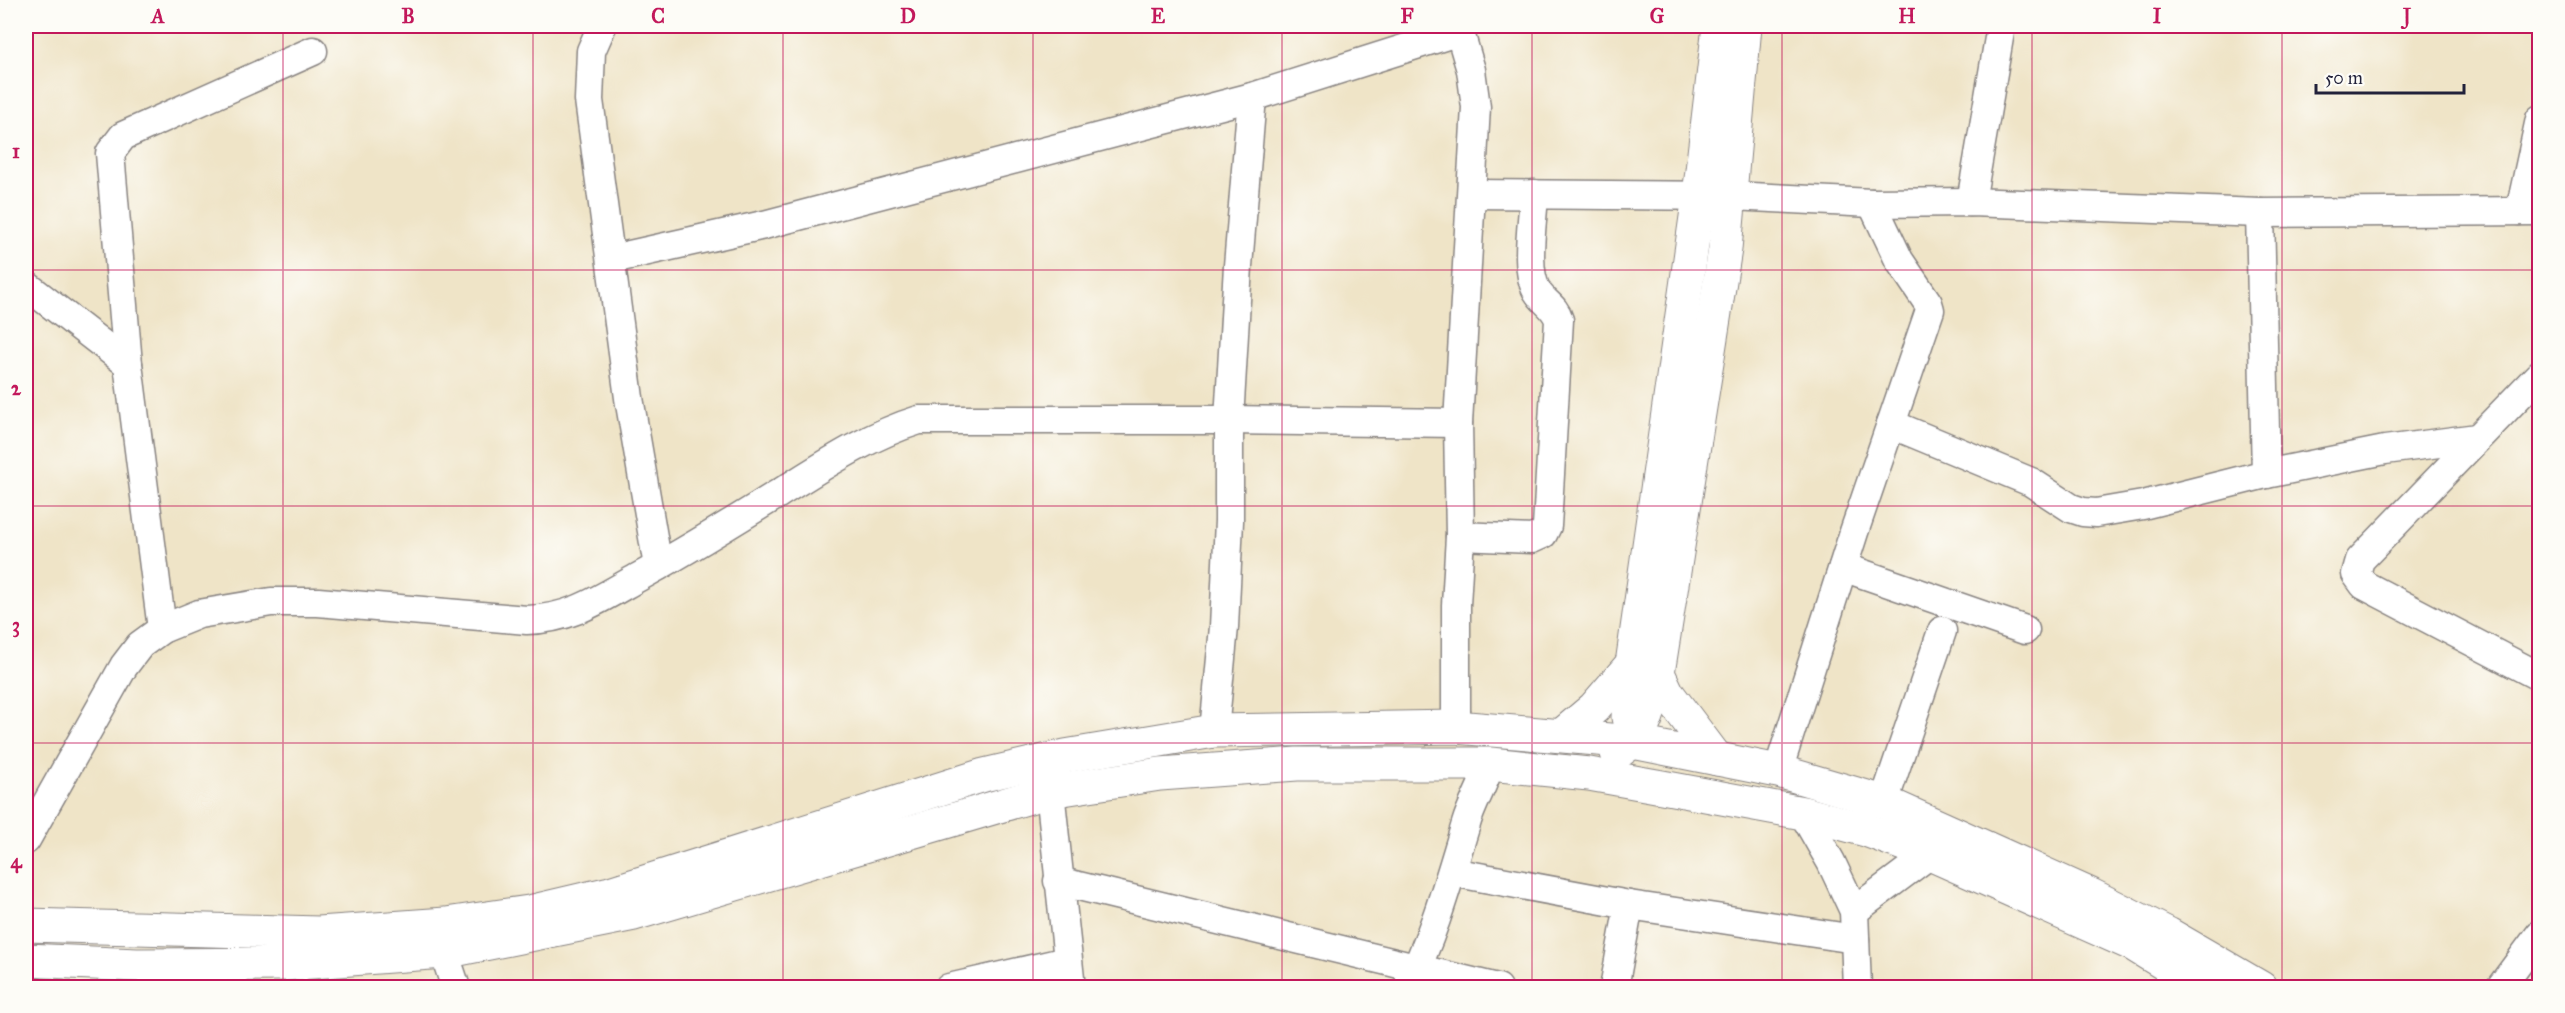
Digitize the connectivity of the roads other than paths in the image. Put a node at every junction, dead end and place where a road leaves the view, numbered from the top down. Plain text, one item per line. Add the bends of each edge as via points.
1 (602, 26) edge
2 (1719, 26) edge
3 (1745, 26) edge
4 (2001, 26) edge
5 (1459, 28) edge
6 (313, 51) dead end
7 (1252, 97) junction
8 (2540, 119) edge
9 (1472, 194) junction
10 (1534, 194) junction
11 (1699, 196) junction
12 (1731, 196) junction
13 (1971, 202) junction
14 (1872, 203) junction
15 (2530, 211) edge
16 (2260, 213) junction
17 (612, 259) junction
18 (26, 285) edge
19 (128, 364) junction
20 (2540, 374) edge
21 (1229, 420) junction
22 (1458, 423) junction
23 (1891, 424) junction
24 (2477, 438) junction
25 (2266, 474) junction
26 (1460, 536) junction
27 (658, 567) junction
28 (1843, 567) junction
29 (162, 629) junction
30 (2025, 630) dead end
31 (1942, 631) dead end
32 (1645, 669) junction
33 (2540, 677) edge
34 (1456, 727) junction
35 (1214, 731) junction
36 (1562, 735) junction
37 (1633, 742) junction
38 (1717, 759) junction
39 (1490, 764) junction
40 (1778, 771) junction
41 (1589, 774) junction
42 (1662, 787) junction
43 (1050, 791) junction
44 (1884, 802) junction
45 (1803, 813) junction
46 (26, 840) edge
47 (1930, 854) junction
48 (1452, 872) junction
49 (1058, 881) junction
50 (1629, 905) junction
51 (1854, 911) junction
52 (26, 926) edge
53 (2540, 934) edge
54 (1855, 939) junction
55 (444, 952) junction
56 (26, 960) edge
57 (1069, 974) edge
58 (2166, 976) edge
59 (1412, 978) edge
60 (456, 987) edge
61 (949, 987) edge
62 (1498, 987) edge
63 (1614, 987) edge
64 (1857, 987) edge
65 (2204, 987) edge
66 (2261, 987) edge
67 (2500, 987) edge

1 - 17 street via 591,51 589,100
2 - 11 main road
3 - 12 main road
4 - 13 street
5 - 7 street
5 - 9 street via 1471,70 1476,108
6 - 19 street via 123,136 110,153
7 - 17 street via 764,225
7 - 21 street
8 - 15 street
9 - 10 street
9 - 22 street
10 - 11 street
10 - 26 street via 1530,276 1545,302 1556,309 1559,320 1547,526 1543,534 1532,539
11 - 12 street
11 - 32 main road
12 - 14 street
12 - 32 main road via 1725,249
13 - 14 street
13 - 16 street
14 - 23 street via 1899,260 1930,310
15 - 16 street
16 - 25 street
17 - 27 street via 629,398
18 - 19 street
19 - 29 street
20 - 24 street
21 - 22 street
21 - 27 street via 919,420 846,452
21 - 35 street via 1224,627
22 - 26 street
23 - 25 street via 2031,482 2083,512 2144,505
23 - 28 street
24 - 25 street via 2385,450
24 - 33 street via 2360,560 2356,574 2364,585
26 - 34 street
27 - 29 street via 593,603 550,620 318,602 271,602 199,614
28 - 30 street
28 - 40 street
29 - 46 street via 140,645 124,666
31 - 44 street
32 - 36 main road
32 - 37 main road via 1629,717
32 - 38 main road
34 - 35 main road
34 - 36 main road
35 - 52 main road via 1065,756 984,775 610,893 529,912 446,924 319,933
36 - 37 main road
37 - 38 main road
37 - 41 main road
37 - 42 main road
38 - 40 main road
39 - 41 main road
39 - 43 main road via 1297,764 1160,774
39 - 48 street via 1466,822
40 - 44 main road
41 - 42 main road
42 - 45 main road
43 - 49 street
43 - 55 main road via 634,914
44 - 66 main road via 2091,895
45 - 47 main road via 1866,830
45 - 51 street
47 - 51 street
47 - 58 main road via 2134,945
48 - 50 street
48 - 59 street
49 - 57 street
49 - 59 street
50 - 54 street
50 - 63 street
51 - 54 street
53 - 67 street
54 - 64 street
55 - 56 main road via 284,964 137,965
55 - 60 street
57 - 61 street
58 - 65 main road
59 - 62 street

